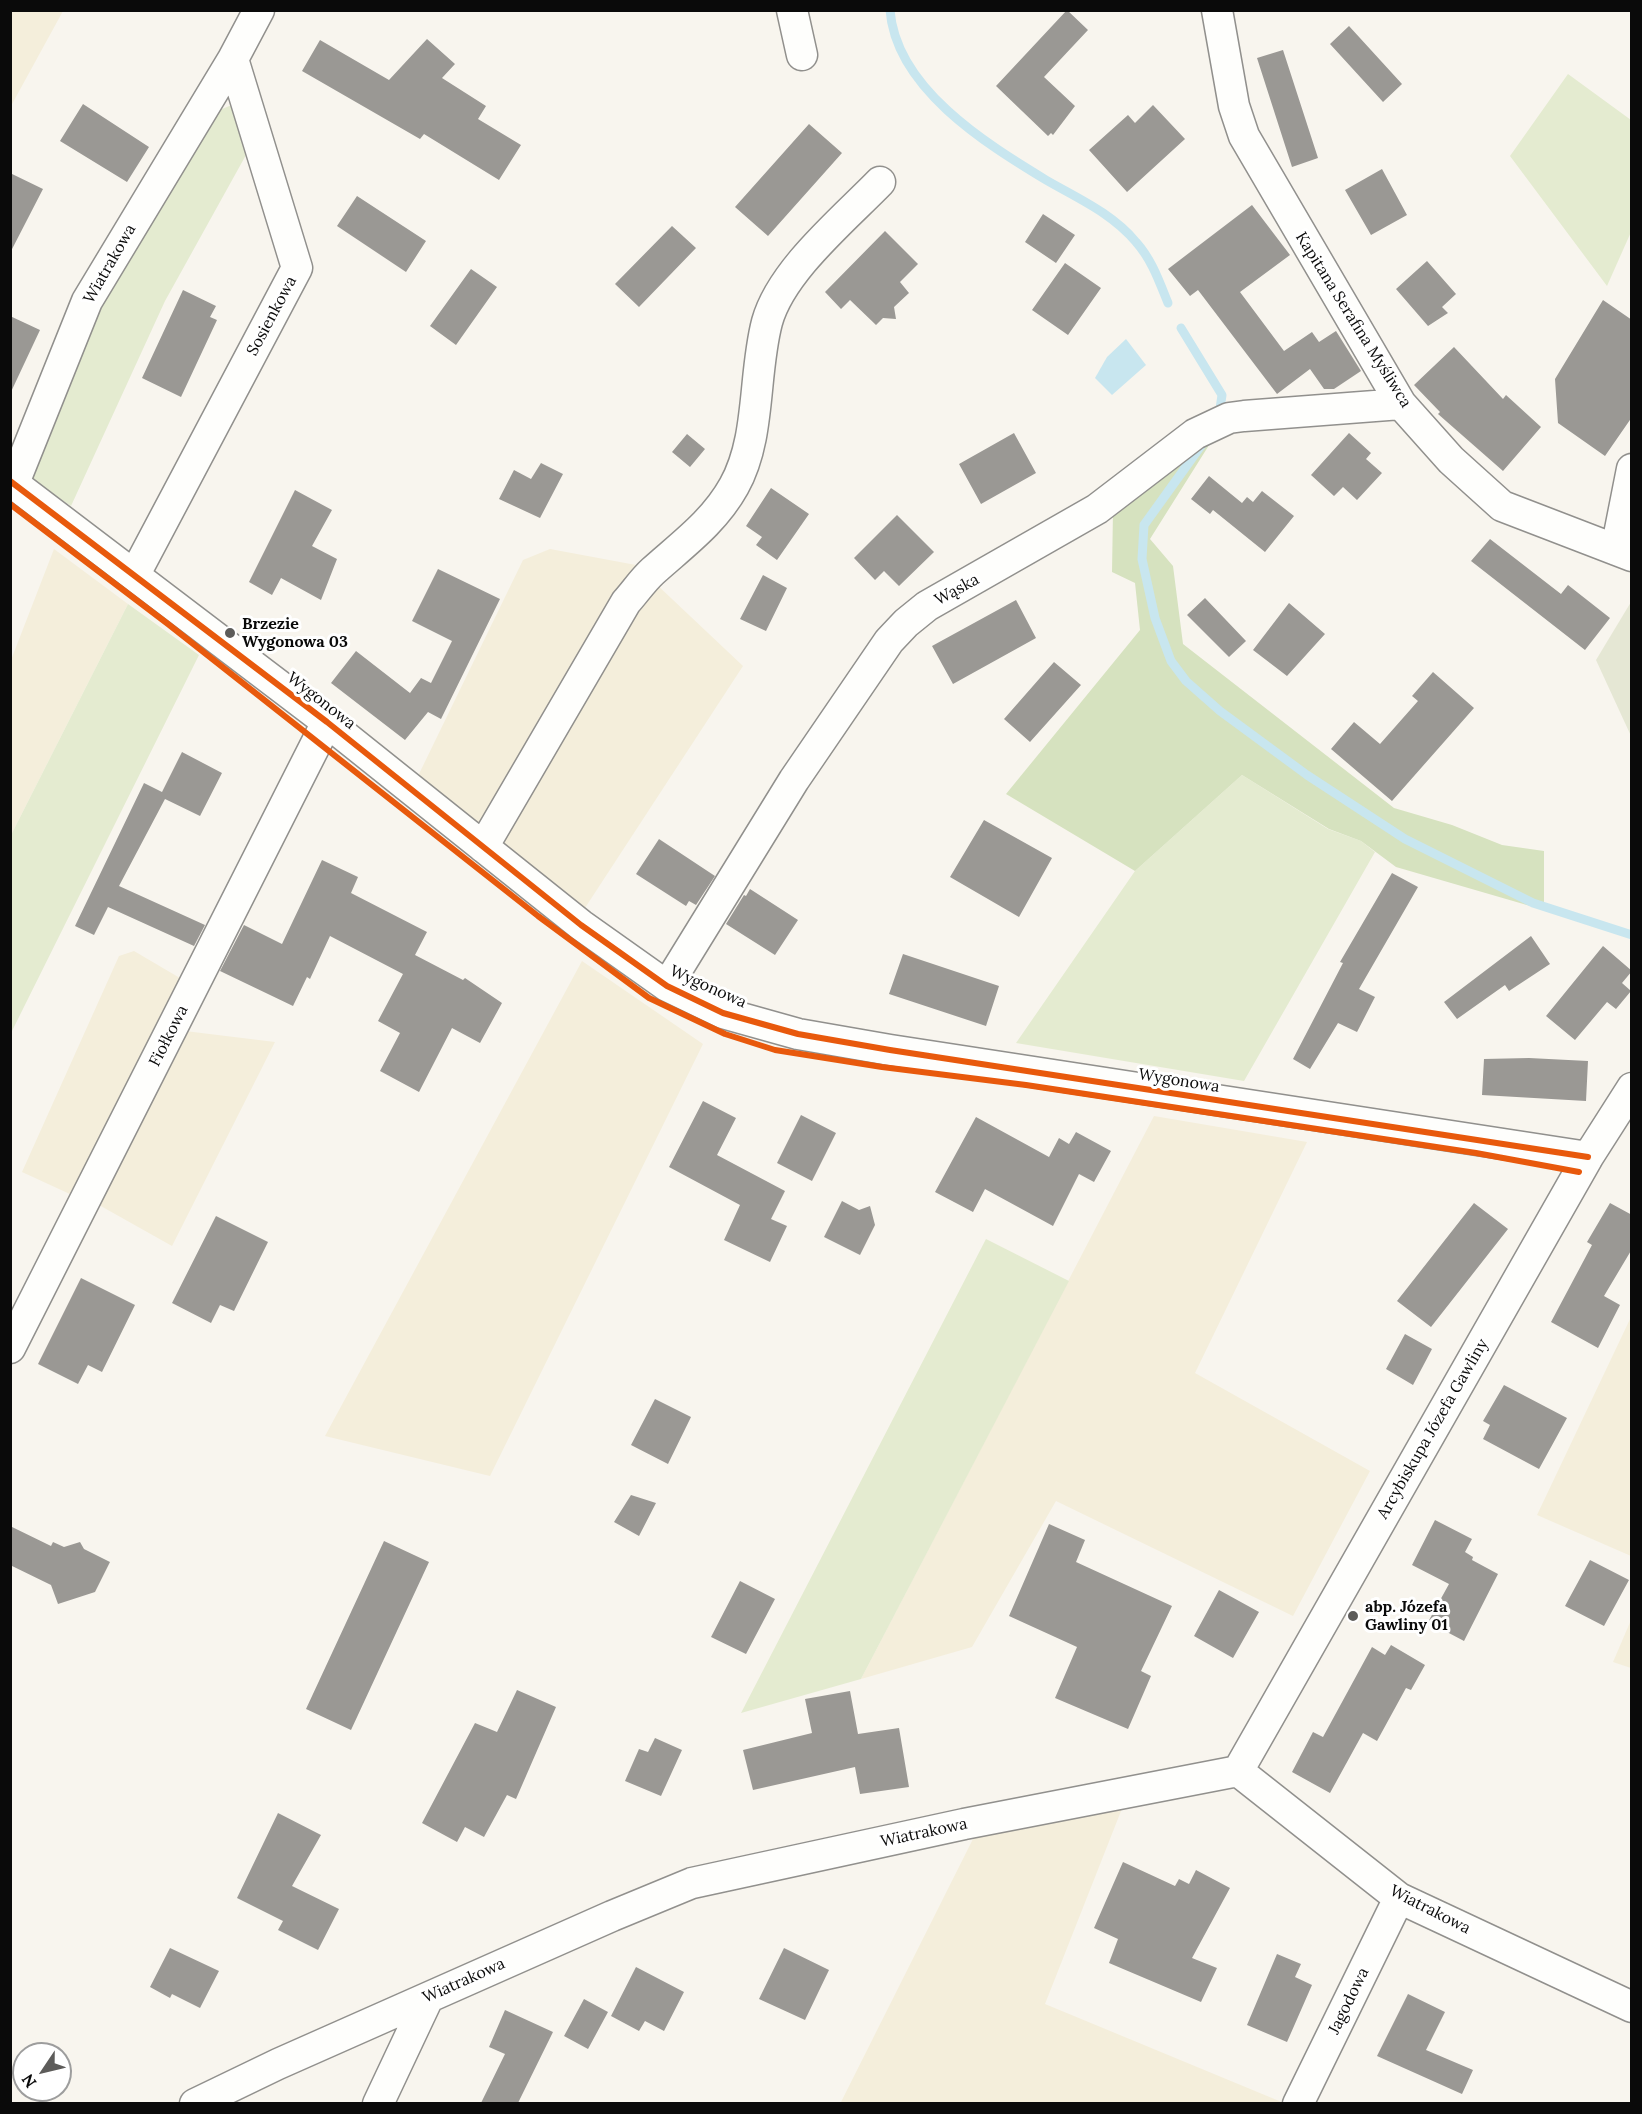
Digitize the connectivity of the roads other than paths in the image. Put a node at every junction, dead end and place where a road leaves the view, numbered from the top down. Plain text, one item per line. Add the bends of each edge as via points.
1 (259, 10) edge
2 (792, 10) edge
3 (1217, 10) edge
4 (802, 55) dead end
5 (233, 59) junction
6 (880, 182) dead end
7 (1401, 404) junction
8 (1632, 469) edge
9 (12, 482) edge
10 (1624, 553) edge
11 (135, 574) junction
12 (327, 722) junction
13 (483, 847) junction
14 (667, 986) junction
15 (1632, 1088) edge
16 (1588, 1157) junction
17 (10, 1348) edge
18 (1238, 1771) junction
19 (1399, 1898) junction
20 (428, 1998) junction
21 (1632, 2007) edge
22 (195, 2103) edge
23 (378, 2103) edge
24 (1298, 2103) edge

1 - 5 street
2 - 4 street
3 - 7 street, Kapitana Serafina Myśliwca via 1234,106 1245,136
5 - 9 street, Wiatrakowa via 87,301
5 - 11 street, Sosienkowa via 297,268
6 - 13 street via 791,275 775,300 763,346 744,465 735,486 703,528 651,573 626,602
7 - 10 street, Kapitana Serafina Myśliwca via 1451,460 1502,506
7 - 14 street, Wąska via 1230,418 1195,435 1098,509 927,606 889,641 794,780
8 - 10 street
9 - 11 street, Wygonowa
11 - 12 street, Wygonowa
12 - 13 street, Wygonowa
12 - 17 street, Fiołkowa
13 - 14 street, Wygonowa via 581,925
14 - 16 street, Wygonowa via 723,1013 798,1034
15 - 16 street, Arcybiskupa Józefa Gawliny
16 - 18 street, Arcybiskupa Józefa Gawliny
18 - 19 street, Wiatrakowa
18 - 20 street, Wiatrakowa via 964,1824 692,1883
19 - 21 street, Wiatrakowa
19 - 24 street, Jagodowa
20 - 22 street, Wiatrakowa
20 - 23 street

